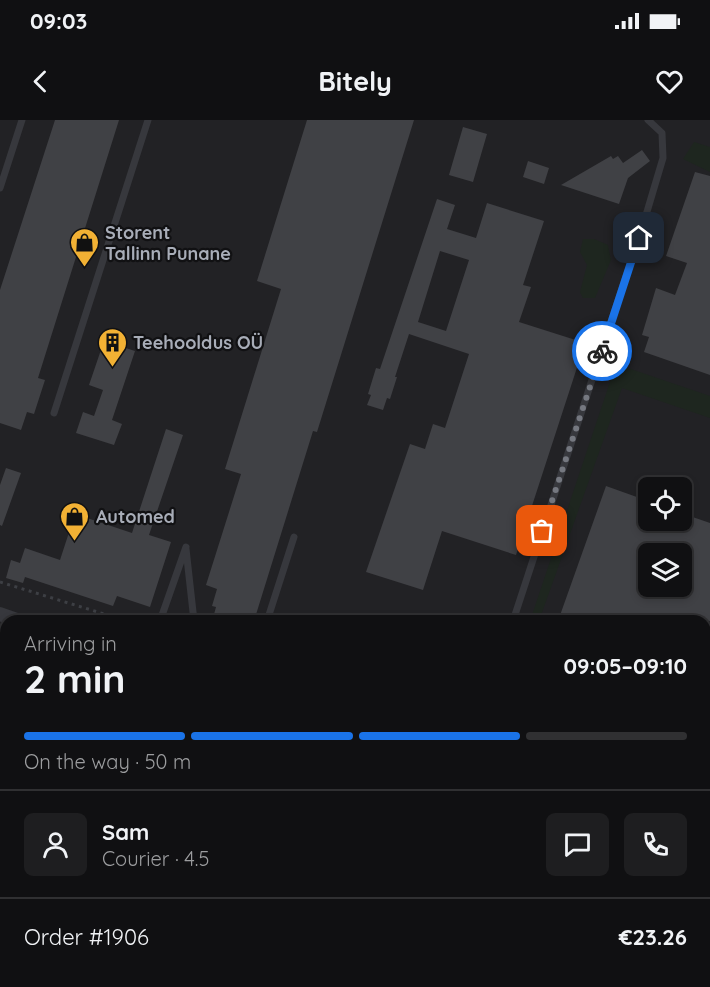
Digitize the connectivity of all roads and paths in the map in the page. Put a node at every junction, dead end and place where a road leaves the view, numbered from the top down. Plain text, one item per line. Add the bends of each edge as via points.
1 (22, 120) edge
2 (148, 120) edge
3 (648, 120) edge
4 (0, 188) edge
5 (54, 413) dead end
6 (294, 537) dead end
7 (0, 582) edge
8 (107, 615) edge
9 (162, 615) edge
10 (193, 615) edge
11 (269, 615) edge
12 (515, 615) edge

1 - 4 lane
2 - 5 lane
3 - 12 lane via 662,133 663,158
6 - 11 lane
7 - 8 path
9 - 10 lane via 186,547

